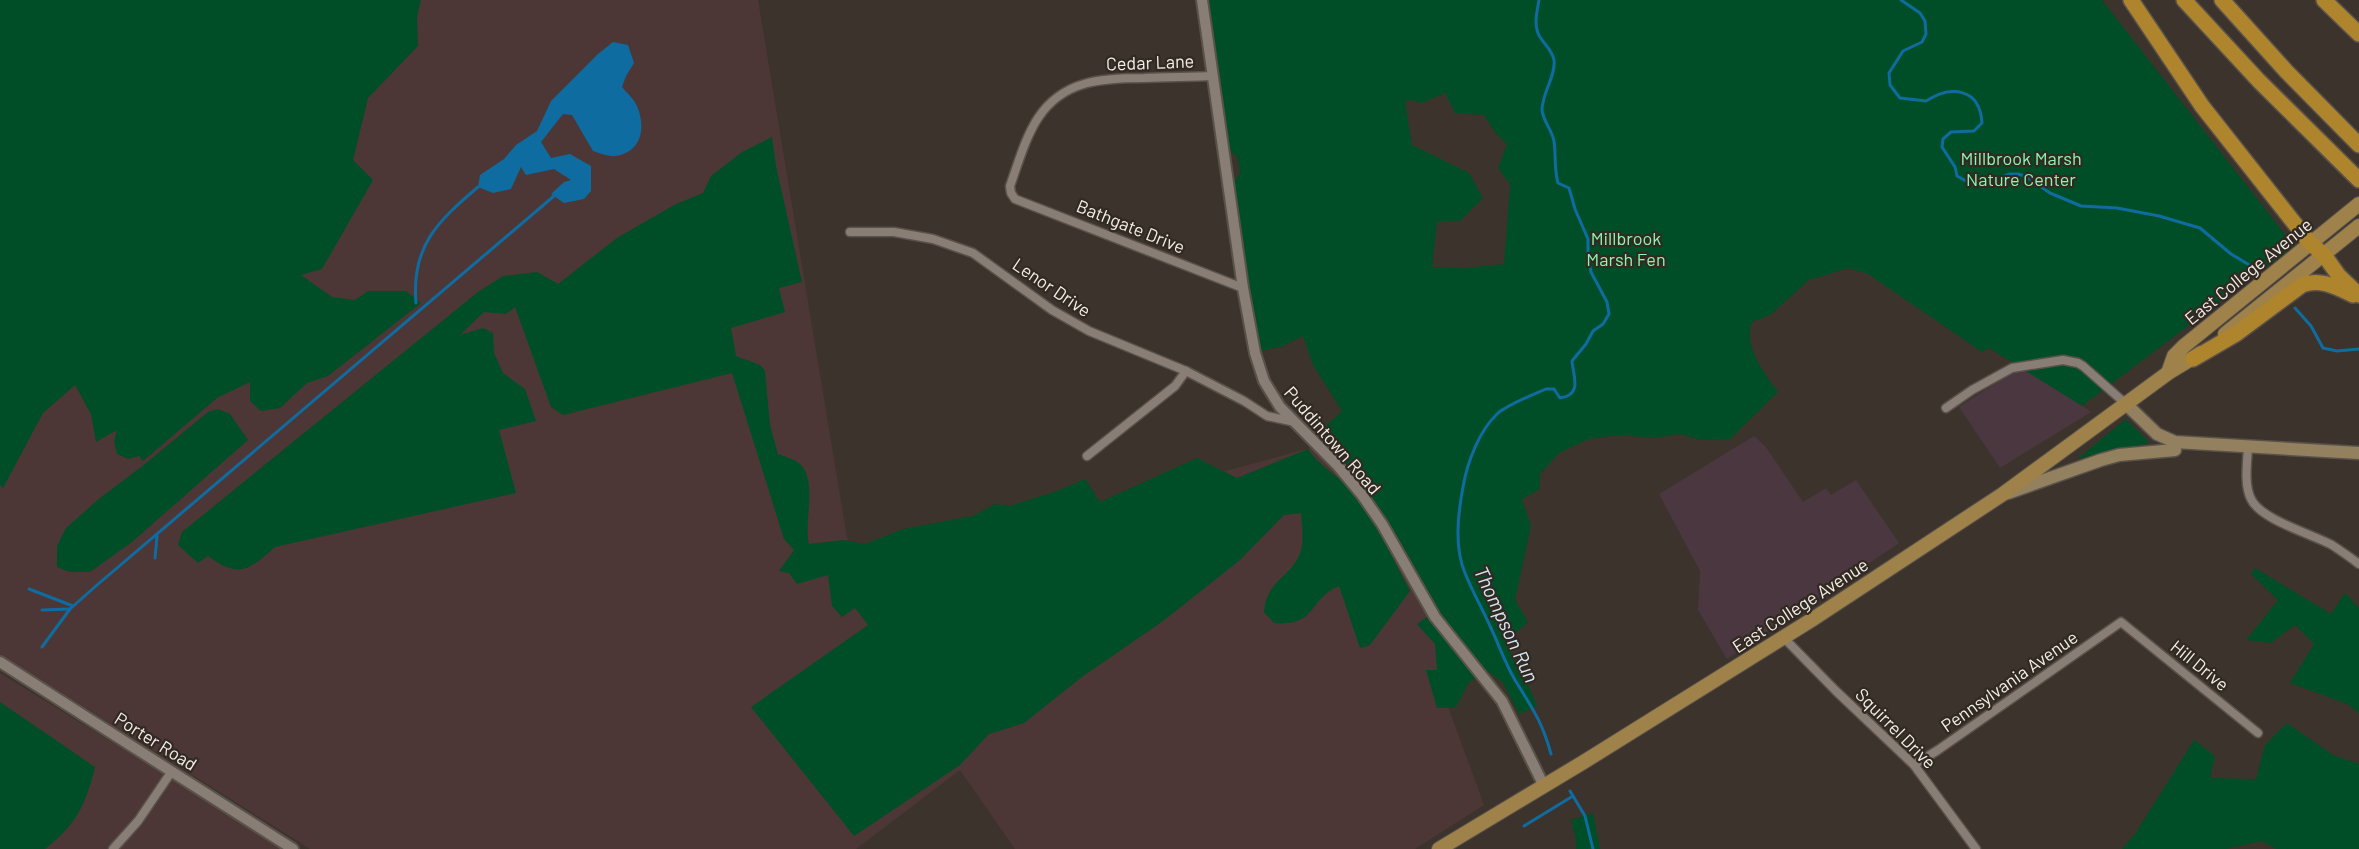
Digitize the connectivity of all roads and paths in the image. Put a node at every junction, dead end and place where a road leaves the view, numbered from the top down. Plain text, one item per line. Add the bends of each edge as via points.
1 (1202, 0) edge
2 (2131, 0) edge
3 (2184, 0) edge
4 (2222, 0) edge
5 (2324, 0) edge
6 (2359, 34) edge
7 (1213, 76) junction
8 (2359, 145) edge
9 (2359, 180) edge
10 (1011, 193) joint
11 (2359, 204) edge
12 (2357, 228) edge
13 (850, 232) dead end
14 (2310, 243) junction
15 (2324, 255) junction
16 (1242, 288) junction
17 (2359, 297) edge
18 (2193, 359) junction
19 (1186, 370) junction
20 (2168, 373) junction
21 (2126, 404) junction
22 (1946, 408) dead end
23 (1296, 423) junction
24 (2245, 448) junction
25 (2175, 450) junction
26 (2359, 453) edge
27 (1087, 456) dead end
28 (1996, 498) junction
29 (2359, 564) edge
30 (2121, 622) joint
31 (1784, 638) junction
32 (0, 662) edge
33 (2258, 733) dead end
34 (1914, 765) junction
35 (172, 771) junction
36 (1545, 786) junction
37 (113, 849) edge
38 (293, 849) edge
39 (1439, 849) edge
40 (1976, 849) edge

1 - 7 street, Puddintown Road
2 - 14 highway via 2202,106
3 - 9 highway
4 - 8 highway
5 - 6 highway
7 - 10 street, Cedar Lane via 1104,78 1066,90 1037,119 1010,186
7 - 16 street, Puddintown Road
10 - 16 street, Bathgate Drive via 1015,199
11 - 14 main road, East College Avenue
12 - 15 main road, East College Avenue
13 - 19 street, Lenor Drive via 894,232 948,243 973,253 1052,310 1089,331
14 - 15 highway
14 - 20 main road, East College Avenue via 2184,346 2174,356
15 - 17 highway
15 - 18 main road, East College Avenue
16 - 23 street, Puddintown Road via 1264,381 1274,400
17 - 18 highway via 2326,283 2308,282 2236,334
18 - 20 main road, East College Avenue
19 - 23 street, Lenor Drive via 1267,416
19 - 27 street via 1175,386
20 - 21 main road, East College Avenue
21 - 22 street via 2078,363 2062,360 2012,368
21 - 24 main road via 2164,439
21 - 25 main road via 2151,440
21 - 28 main road, East College Avenue
23 - 36 street, Puddintown Road via 1362,495 1382,524 1434,617 1502,701
24 - 25 main road
24 - 26 main road
24 - 29 street via 2247,486 2257,507 2330,544
25 - 28 main road via 2119,455
28 - 31 main road, East College Avenue
30 - 33 street, Hill Drive
30 - 34 street, Pennsylvania Avenue
31 - 34 street, Squirrel Drive
31 - 36 main road, East College Avenue
32 - 35 street, Porter Road
34 - 40 street, Squirrel Drive
35 - 37 street via 138,821
35 - 38 street, Porter Road
36 - 39 main road, East College Avenue

